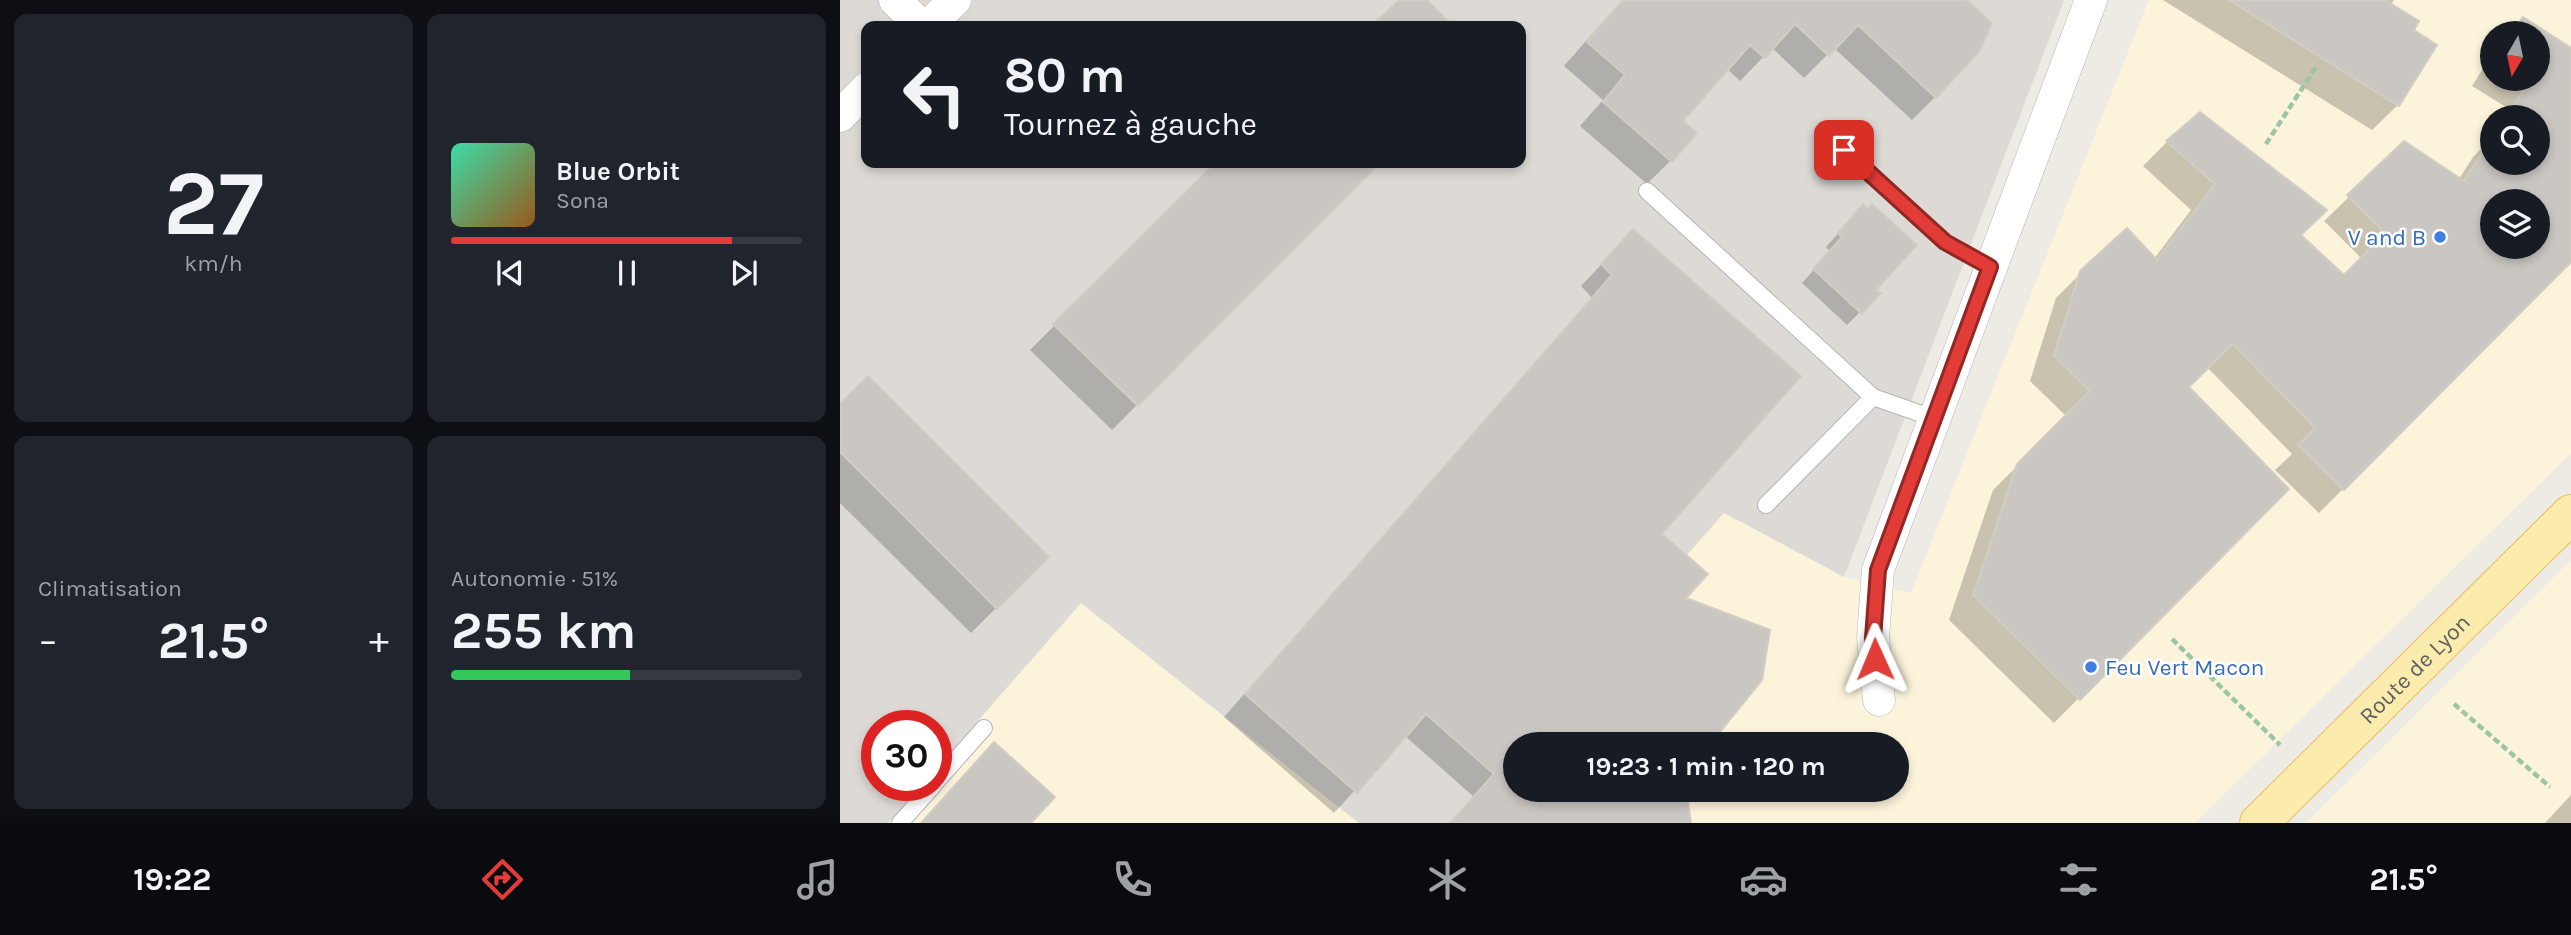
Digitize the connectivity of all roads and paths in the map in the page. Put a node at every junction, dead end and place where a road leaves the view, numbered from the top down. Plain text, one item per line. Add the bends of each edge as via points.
1 (895, 0) edge
2 (955, 0) edge
3 (2091, 0) edge
4 (916, 21) edge
5 (933, 21) edge
6 (2316, 67) dead end
7 (861, 94) edge
8 (840, 116) edge
9 (2266, 144) dead end
10 (1844, 150) dead end
11 (1647, 191) dead end
12 (1990, 267) junction
13 (1873, 397) junction
14 (1933, 418) junction
15 (1766, 505) dead end
16 (2571, 514) edge
17 (2172, 639) dead end
18 (1879, 700) dead end
19 (2454, 704) dead end
20 (984, 728) dead end
21 (2280, 745) dead end
22 (952, 764) edge
23 (2550, 787) dead end
24 (920, 801) edge
25 (900, 823) edge
26 (2259, 823) edge

1 - 4 street
2 - 5 street
3 - 12 street
6 - 9 path
7 - 8 street
10 - 12 lane via 1945,242
11 - 13 lane
12 - 14 street
13 - 14 lane
13 - 15 lane
14 - 18 street via 1878,570 1873,638
16 - 26 main road, Route de Lyon
17 - 21 path
19 - 23 path
20 - 22 lane
24 - 25 lane

